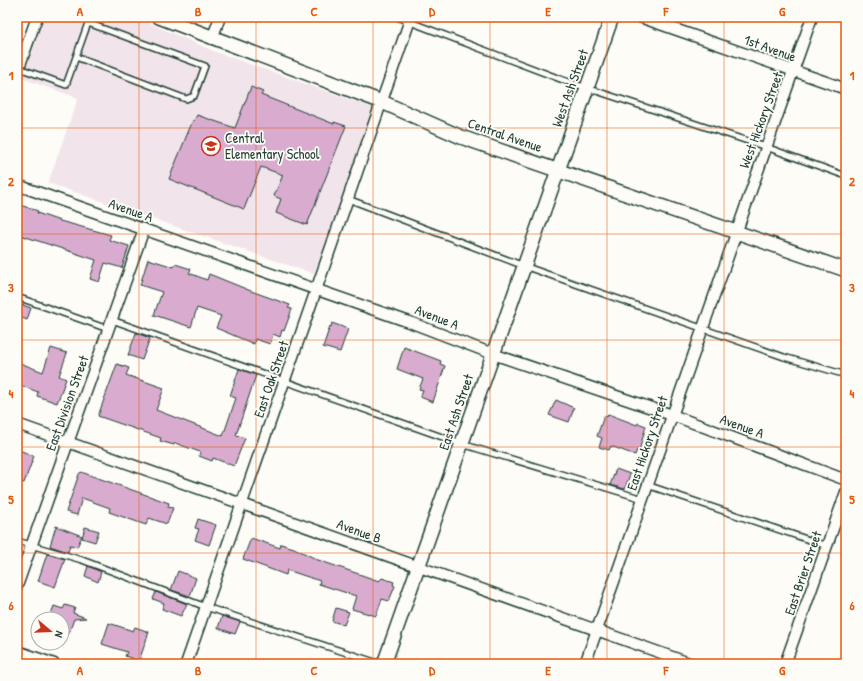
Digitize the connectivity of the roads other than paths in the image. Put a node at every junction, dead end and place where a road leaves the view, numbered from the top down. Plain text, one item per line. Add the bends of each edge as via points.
1 (37, 17) edge
2 (159, 17) edge
3 (220, 17) edge
4 (397, 17) edge
5 (612, 17) edge
6 (640, 17) edge
7 (812, 17) edge
8 (410, 19) edge
9 (212, 39) junction
10 (76, 57) junction
11 (18, 71) edge
12 (793, 72) junction
13 (587, 88) junction
14 (846, 89) edge
15 (382, 102) junction
16 (766, 147) junction
17 (558, 170) junction
18 (846, 176) edge
19 (17, 185) edge
20 (348, 199) junction
21 (144, 229) junction
22 (736, 232) junction
23 (524, 266) junction
24 (846, 270) edge
25 (317, 290) junction
26 (17, 297) edge
27 (110, 325) junction
28 (702, 328) junction
29 (493, 354) junction
30 (846, 375) edge
31 (285, 381) junction
32 (672, 415) junction
33 (17, 424) edge
34 (68, 442) junction
35 (462, 444) junction
36 (846, 480) edge
37 (647, 485) junction
38 (846, 492) edge
39 (643, 499) junction
40 (242, 504) junction
41 (17, 540) edge
42 (32, 545) junction
43 (827, 546) junction
44 (418, 567) junction
45 (17, 586) edge
46 (206, 607) junction
47 (597, 630) junction
48 (17, 651) edge
49 (54, 664) edge
50 (186, 664) edge
51 (380, 664) edge
52 (384, 664) edge
53 (585, 664) edge
54 (692, 664) edge
55 (785, 664) edge

1 - 11 street
2 - 9 street, Central Avenue
3 - 9 street
4 - 8 lane
5 - 13 street, West Ash Street
6 - 12 street, 1st Avenue
7 - 12 street, West Hickory Street
8 - 13 lane
8 - 15 street, East Oak Street
9 - 15 street, Central Avenue
10 - 10 lane via 88,23 205,66 194,96 186,99
10 - 11 lane via 66,85
12 - 14 street, 1st Avenue
12 - 16 street, West Hickory Street
13 - 16 lane
13 - 17 street, West Ash Street
15 - 17 street, Central Avenue via 461,137
15 - 20 street, East Oak Street
16 - 18 lane
16 - 22 street, West Hickory Street
17 - 22 street, Central Avenue
17 - 23 street, East Ash Street
19 - 21 street, Avenue A
20 - 23 lane
20 - 25 street, East Oak Street
21 - 25 street, Avenue A
21 - 27 street, East Division Street
22 - 24 street, Central Avenue
22 - 28 street, East Hickory Street
23 - 28 lane
23 - 29 street, East Ash Street
25 - 29 street, Avenue A
25 - 31 street, East Oak Street
26 - 27 lane
27 - 31 lane
27 - 34 street, East Division Street
28 - 30 lane via 784,357
28 - 32 street, East Hickory Street
29 - 32 street, Avenue A
29 - 35 street, East Ash Street
31 - 35 lane
31 - 40 street, East Oak Street
32 - 36 street, Avenue A
32 - 37 street, East Hickory Street
33 - 34 street, Avenue B
34 - 40 street, Avenue B
34 - 42 street, East Division Street
35 - 39 lane
35 - 44 street, East Ash Street
37 - 39 street, East Hickory Street
37 - 43 lane
38 - 43 street, East Brier Street
39 - 47 street, East Hickory Street
40 - 44 street, Avenue B
40 - 46 street, East Oak Street
41 - 42 lane
42 - 45 street, East Division Street
42 - 46 lane via 82,560
43 - 55 street, East Brier Street
44 - 47 street, Avenue B
44 - 52 street, East Ash Street
46 - 50 street, East Oak Street
46 - 51 lane
47 - 53 street, East Hickory Street
47 - 54 street, Avenue B
48 - 49 street

